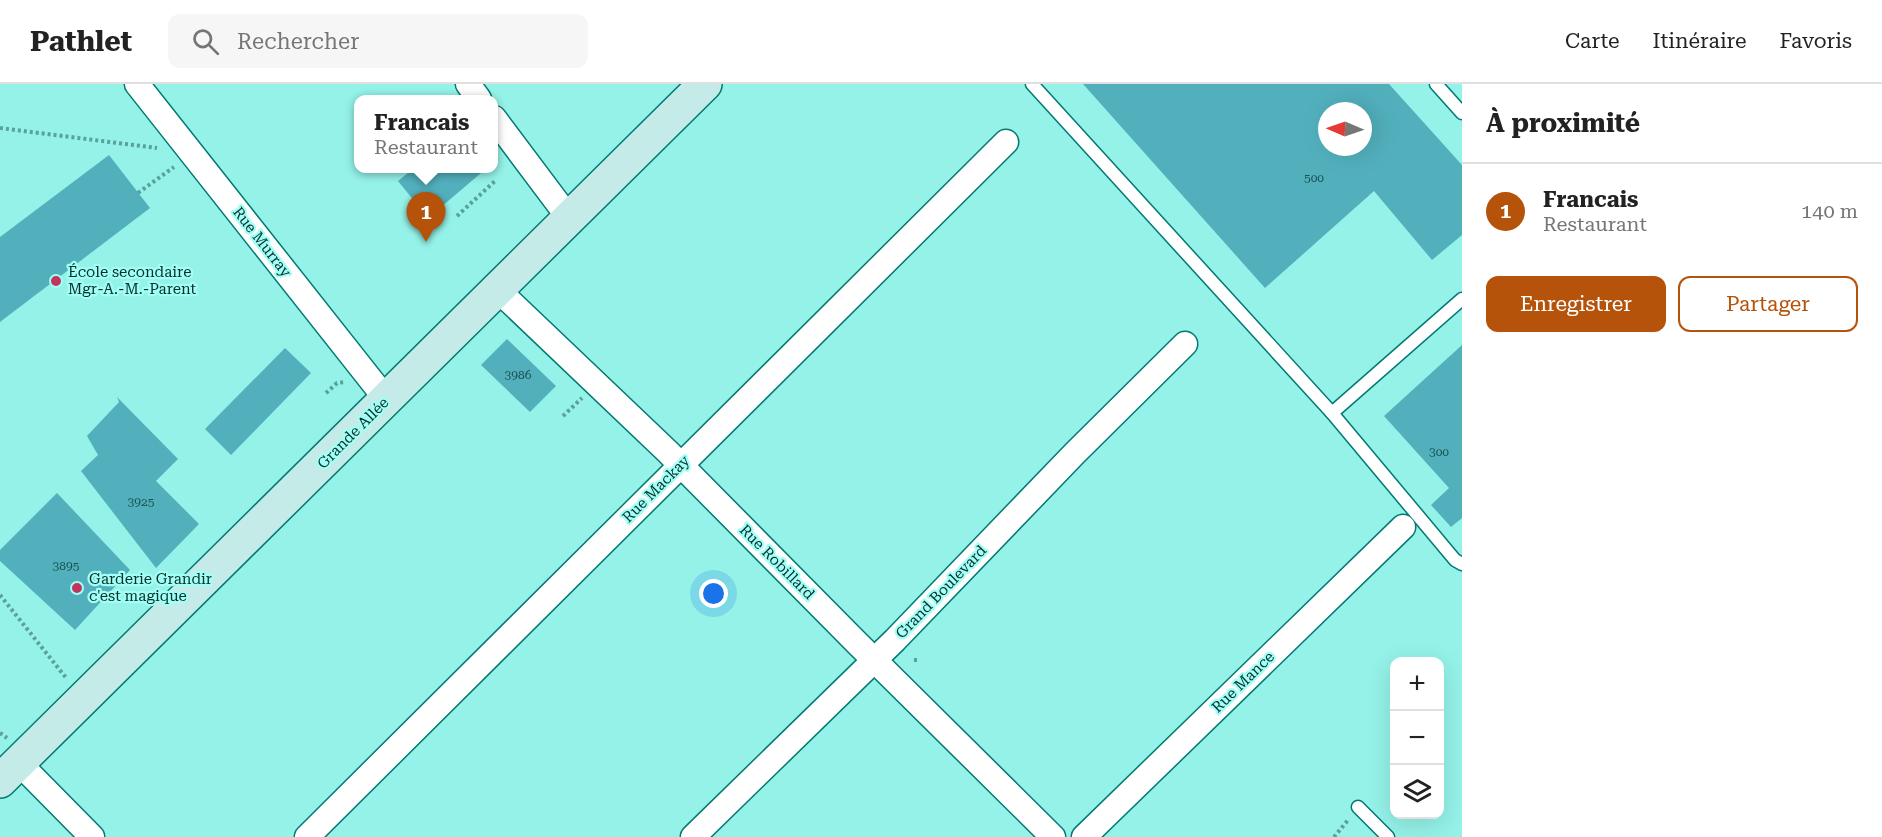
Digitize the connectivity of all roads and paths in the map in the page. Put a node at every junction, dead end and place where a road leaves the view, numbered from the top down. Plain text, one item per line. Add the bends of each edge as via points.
1 (137, 84) edge
2 (705, 84) edge
3 (1032, 84) edge
4 (1436, 84) edge
5 (1462, 114) edge
6 (498, 123) edge
7 (0, 128) edge
8 (1006, 142) dead end
9 (160, 149) dead end
10 (171, 158) dead end
11 (177, 165) junction
12 (183, 172) dead end
13 (495, 181) dead end
14 (138, 193) dead end
15 (457, 216) dead end
16 (569, 218) junction
17 (498, 290) junction
18 (1462, 299) edge
19 (1185, 344) dead end
20 (583, 397) dead end
21 (386, 399) junction
22 (1332, 413) junction
23 (563, 416) dead end
24 (680, 465) junction
25 (1403, 527) dead end
26 (1462, 564) edge
27 (0, 595) edge
28 (874, 660) junction
29 (70, 681) dead end
30 (9, 772) edge
31 (1358, 807) dead end
32 (92, 837) edge
33 (307, 837) edge
34 (693, 837) edge
35 (1053, 837) edge
36 (1084, 837) edge
37 (1388, 837) edge

1 - 21 street, Rue Murray
2 - 16 main road, Grande Allée
3 - 22 lane
4 - 5 lane
6 - 16 street
7 - 9 path
8 - 24 street, Rue Mackay
10 - 11 path
11 - 12 path
11 - 14 path
13 - 15 path
16 - 17 main road, Grande Allée
17 - 21 main road, Grande Allée
17 - 24 street, Rue Robillard
18 - 22 lane
19 - 28 street, Grand Boulevard
20 - 23 path
21 - 30 main road, Grande Allée
22 - 26 lane
24 - 28 street, Rue Robillard
24 - 33 street, Rue Mackay
25 - 36 street, Rue Mance
27 - 29 path
28 - 34 street, Grand Boulevard
28 - 35 street, Rue Robillard
30 - 32 street
31 - 37 lane

